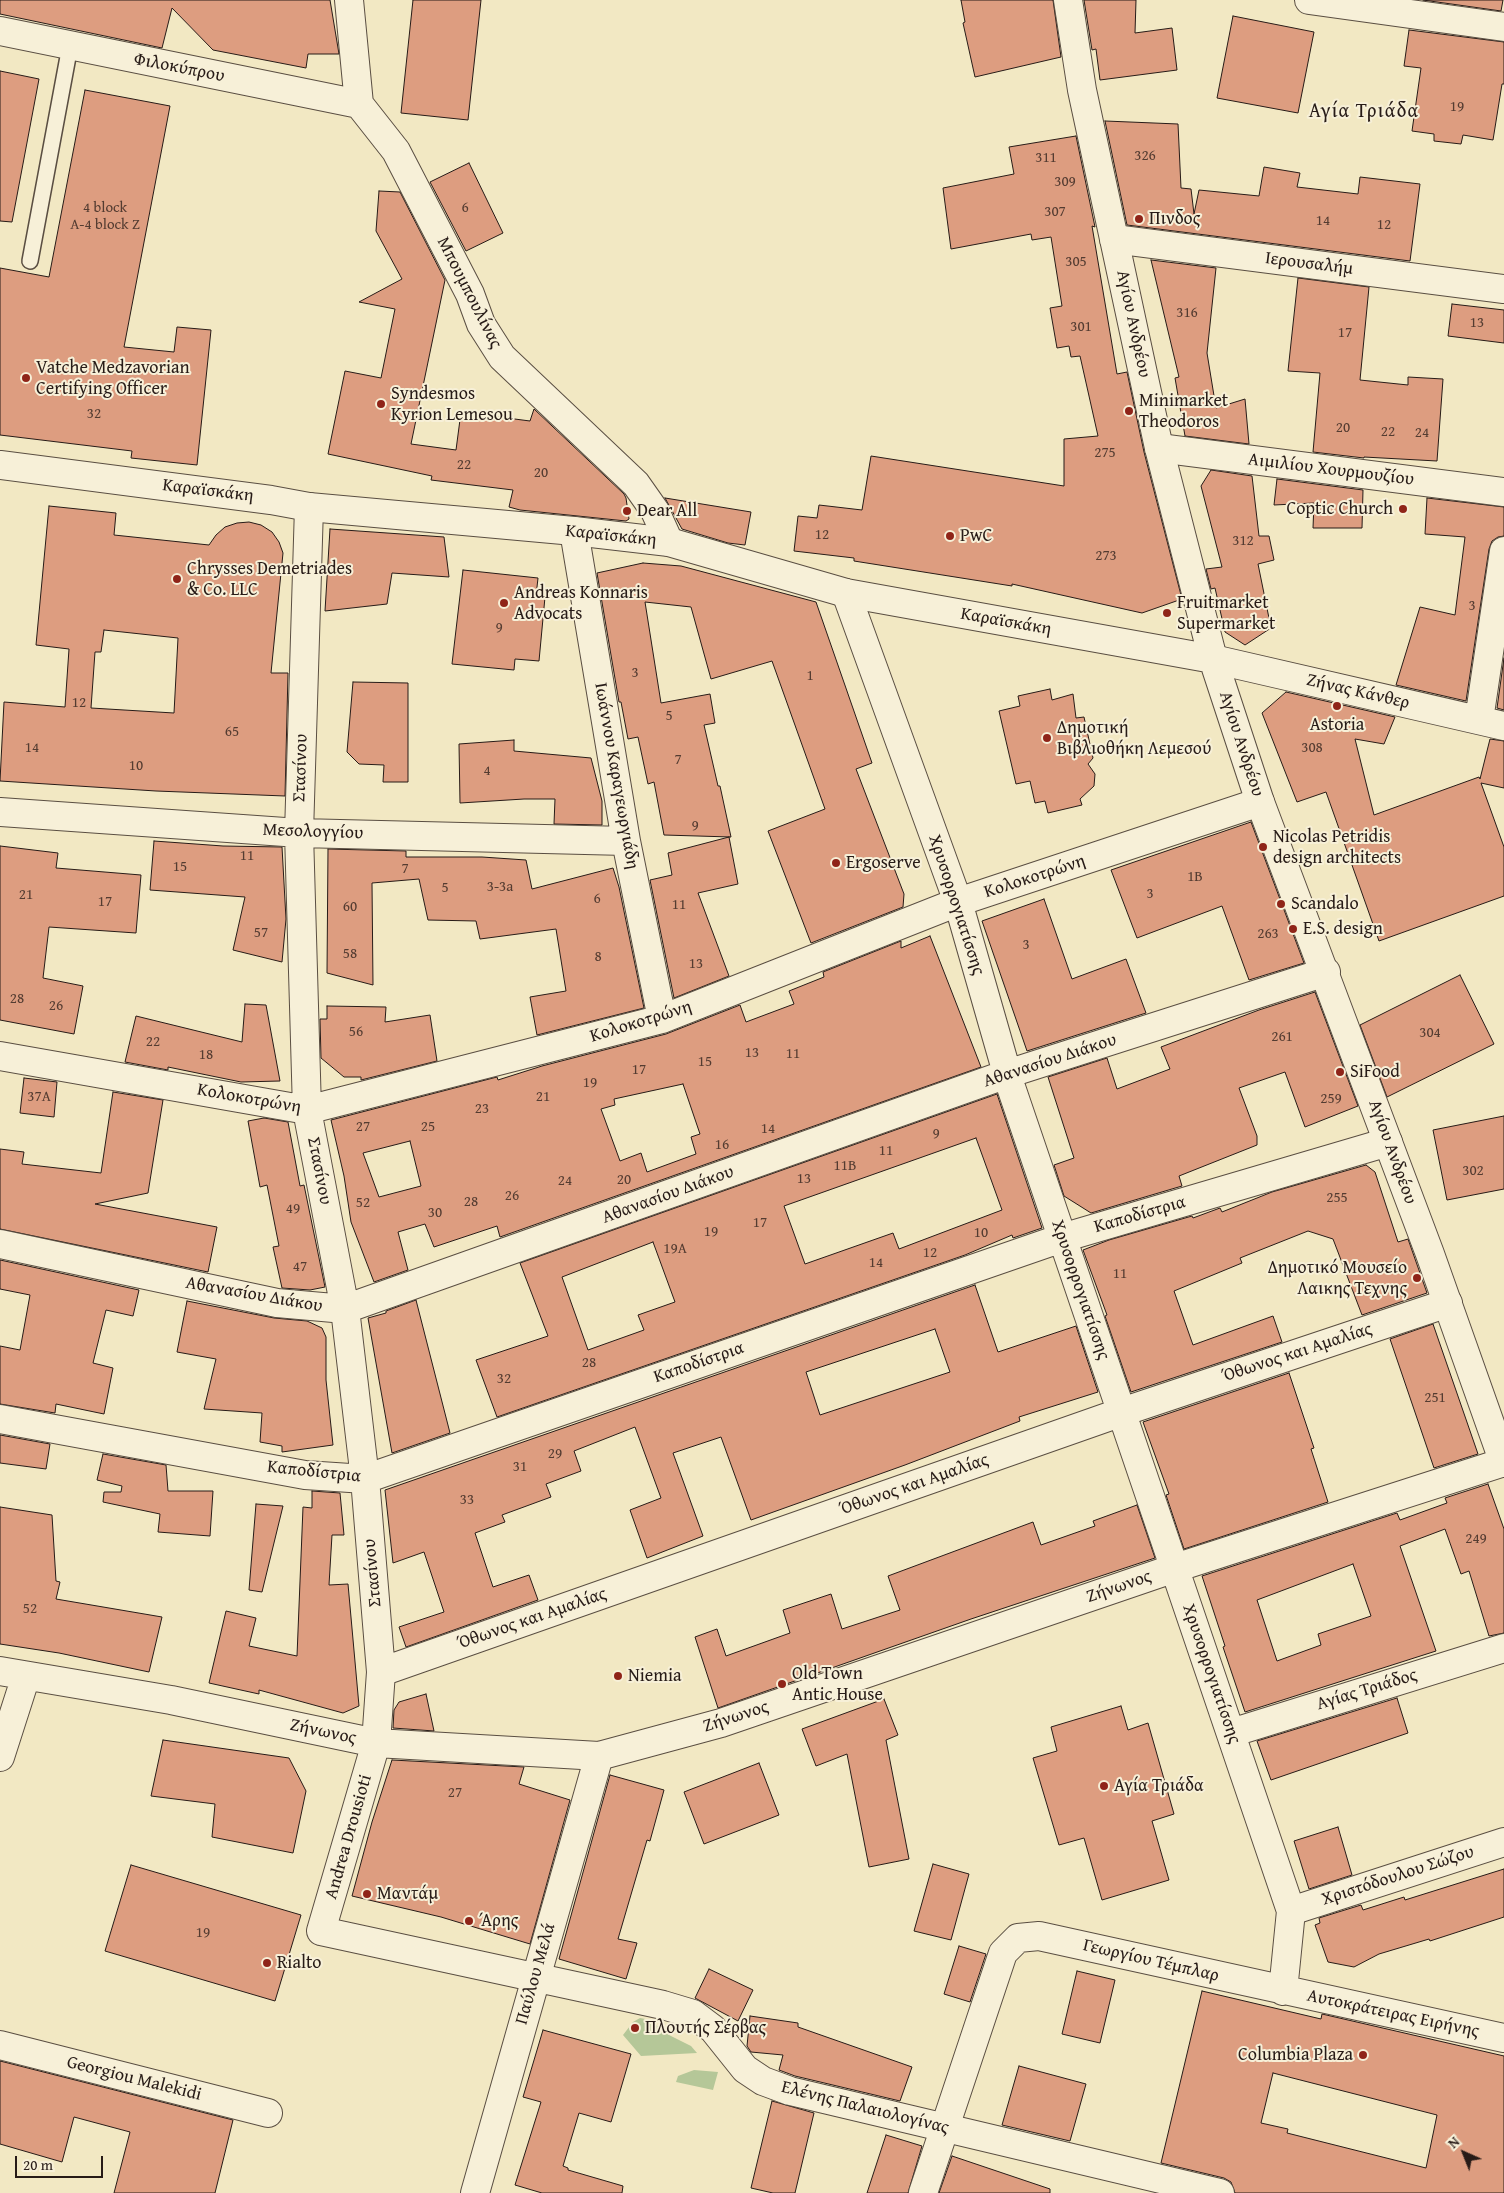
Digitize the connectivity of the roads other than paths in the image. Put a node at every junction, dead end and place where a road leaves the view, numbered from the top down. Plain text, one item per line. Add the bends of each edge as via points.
1 (349, 0) edge
2 (1068, 0) edge
3 (1309, 0) edge
4 (1504, 27) edge
5 (0, 31) edge
6 (70, 46) junction
7 (359, 104) junction
8 (1114, 239) junction
9 (30, 261) dead end
10 (1504, 289) edge
11 (1159, 448) junction
12 (0, 465) edge
13 (1504, 492) edge
14 (309, 507) junction
15 (574, 531) junction
16 (669, 542) junction
17 (1504, 551) edge
18 (846, 593) junction
19 (1213, 659) junction
20 (1491, 723) edge
21 (1260, 802) junction
22 (0, 812) edge
23 (299, 833) junction
24 (626, 841) junction
25 (958, 902) junction
26 (1326, 972) junction
27 (662, 1019) junction
28 (0, 1056) edge
29 (1007, 1074) junction
30 (308, 1110) junction
31 (1388, 1142) junction
32 (1062, 1238) junction
33 (0, 1244) edge
34 (1448, 1303) junction
35 (345, 1309) junction
36 (1122, 1412) junction
37 (0, 1419) edge
38 (1504, 1462) edge
39 (365, 1479) junction
40 (1175, 1568) junction
41 (1504, 1648) edge
42 (0, 1671) edge
43 (381, 1672) junction
44 (26, 1676) junction
45 (1231, 1733) junction
46 (376, 1743) junction
47 (599, 1756) junction
48 (0, 1757) edge
49 (1504, 1842) edge
50 (1291, 1911) junction
51 (321, 1932) joint
52 (535, 1977) junction
53 (1283, 1991) junction
54 (1504, 2038) edge
55 (0, 2045) edge
56 (268, 2113) dead end
57 (945, 2128) junction
58 (475, 2193) edge
59 (923, 2193) edge
60 (1220, 2193) edge

1 - 7 street
2 - 8 street, Αγίου Ανδρέου via 1082,90
3 - 4 street
5 - 6 street, Φιλοκύπρου
6 - 7 street, Φιλοκύπρου
6 - 9 lane
7 - 16 street, Μπουμπουλίνας via 396,151 470,294 481,324 502,357 636,484 655,510
8 - 10 street, Ιερουσαλήμ
8 - 11 street, Αγίου Ανδρέου
11 - 13 street, Αιμιλίου Χουρμουζίου
11 - 19 street, Αγίου Ανδρέου
12 - 14 street, Καραϊσκάκη
14 - 15 street, Καραϊσκάκη
14 - 23 street, Στασίνου
15 - 16 street, Καραϊσκάκη
15 - 24 street, Ιωάννου Καραγεωργιάδη
16 - 18 street, Καραϊσκάκη
17 - 20 street
18 - 19 street, Καραϊσκάκη
18 - 25 street, Χρυσορρογιατίσσης
19 - 20 street, Ζήνας Κάνθερ
19 - 21 street, Αγίου Ανδρέου
21 - 25 street, Κολοκοτρώνη
21 - 26 street, Αγίου Ανδρέου
22 - 23 street, Μεσολογγίου
23 - 24 street, Μεσολογγίου
23 - 30 street, Στασίνου
24 - 27 street, Ιωάννου Καραγεωργιάδη
25 - 27 street, Κολοκοτρώνη
25 - 29 street, Χρυσορρογιατίσσης
26 - 29 street, Αθανασίου Διάκου
26 - 31 street, Αγίου Ανδρέου
27 - 30 street, Κολοκοτρώνη
28 - 30 street, Κολοκοτρώνη
29 - 32 street, Χρυσορρογιατίσσης
29 - 35 street, Αθανασίου Διάκου
30 - 35 street, Στασίνου
31 - 32 street, Καποδίστρια
31 - 34 street, Αγίου Ανδρέου
32 - 36 street, Χρυσορρογιατίσσης
32 - 39 street, Καποδίστρια
33 - 35 street, Αθανασίου Διάκου via 277,1303
34 - 36 street, Όθωνος και Αμαλίας
34 - 38 street, Αγίου Ανδρέου
35 - 39 street, Στασίνου
36 - 40 street, Χρυσορρογιατίσσης
36 - 43 street, Όθωνος και Αμαλίας
37 - 39 street, Καποδίστρια via 305,1475
38 - 40 street, Ζήνωνος
39 - 43 street, Στασίνου
40 - 45 street, Χρυσορρογιατίσσης
40 - 47 street, Ζήνωνος via 721,1723
41 - 45 street, Αγίας Τριάδος
42 - 44 street, Ζήνωνος
43 - 46 street, Στασίνου
44 - 46 street, Ζήνωνος via 171,1700
44 - 48 street
45 - 50 street, Χρυσορρογιατίσσης
46 - 47 street, Ζήνωνος
46 - 51 street, Andrea Drousioti
47 - 52 street, Παύλου Μελά
49 - 50 street, Χριστόδουλου Σώζου
50 - 53 street, Χρυσορρογιατίσσης
51 - 52 street, Ελένης Παλαιολογίνας
52 - 57 street, Ελένης Παλαιολογίνας via 663,2004 693,2014 713,2029 745,2068 763,2081 790,2091
52 - 58 street, Παύλου Μελά
53 - 54 street, Αυτοκράτειρας Ειρήνης
53 - 57 street, Γεωργίου Τέμπλαρ via 1039,1936 1018,1938 1004,1953
55 - 56 street, Georgiou Malekidi
57 - 59 street
57 - 60 street, Ελένης Παλαιολογίνας

